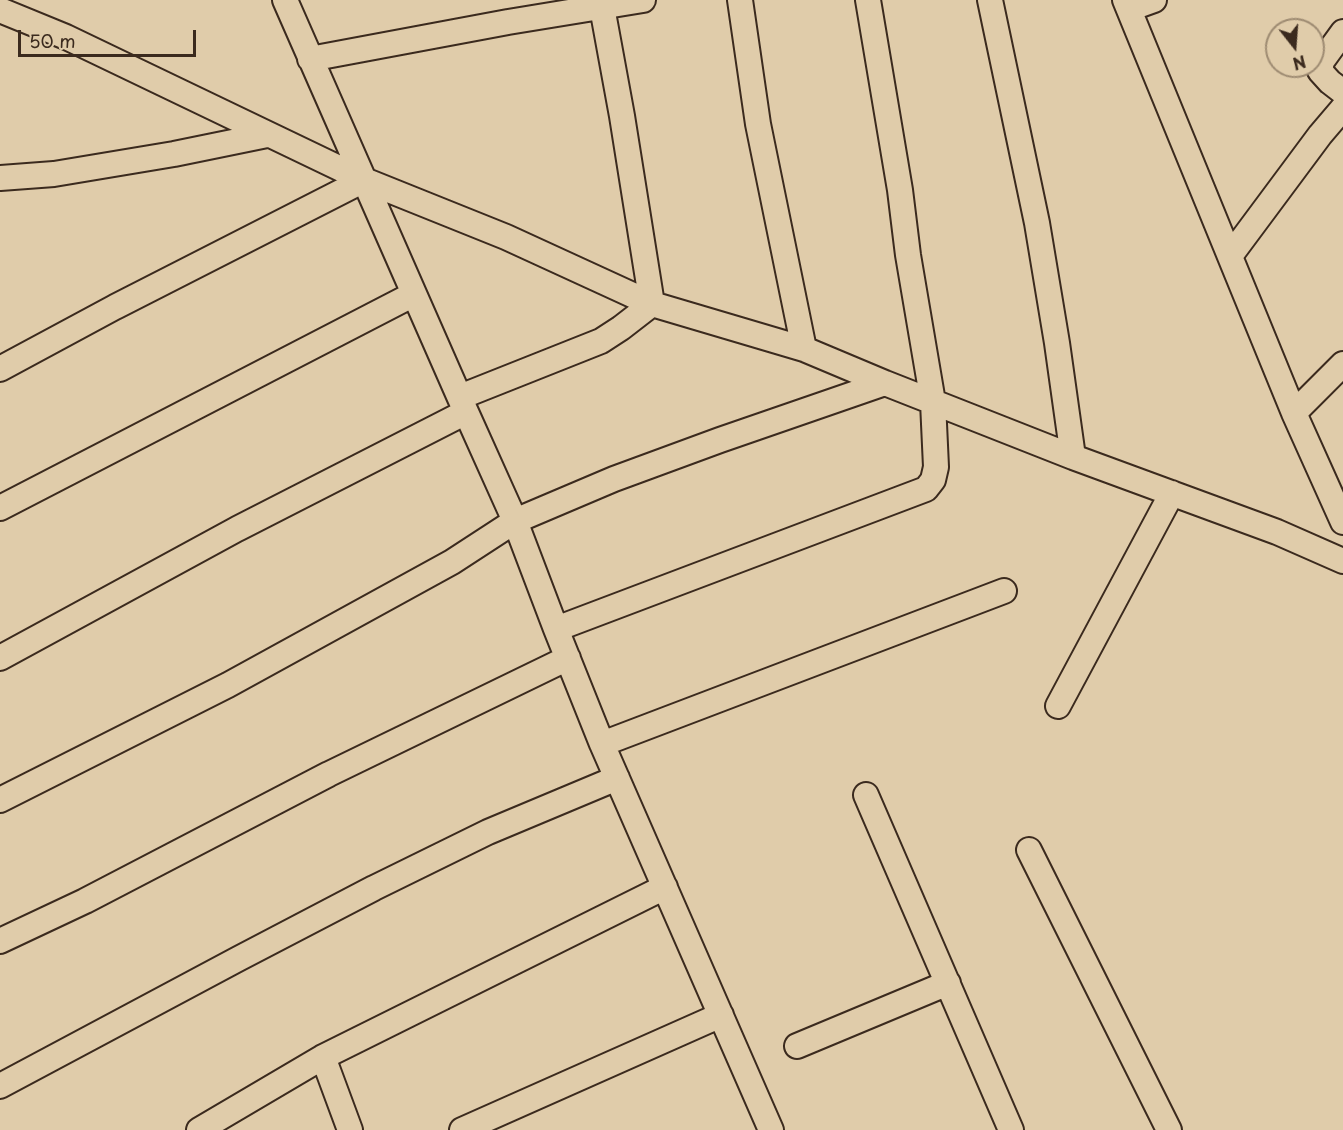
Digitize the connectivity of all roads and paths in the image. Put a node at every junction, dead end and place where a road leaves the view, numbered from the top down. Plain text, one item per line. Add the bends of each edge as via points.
1 (285, 0) edge
2 (643, 0) edge
3 (740, 0) edge
4 (868, 0) edge
5 (990, 0) edge
6 (1154, 0) edge
7 (1127, 5) edge
8 (602, 7) junction
9 (0, 10) edge
10 (1343, 33) edge
11 (310, 58) junction
12 (1343, 92) edge
13 (1343, 108) edge
14 (267, 135) junction
15 (0, 178) edge
16 (364, 180) junction
17 (1230, 256) junction
18 (414, 294) junction
19 (652, 304) junction
20 (804, 349) junction
21 (1343, 364) edge
22 (0, 369) edge
23 (885, 383) junction
24 (933, 402) junction
25 (463, 405) junction
26 (1294, 413) junction
27 (1073, 457) junction
28 (1172, 493) junction
29 (0, 508) edge
30 (1341, 508) edge
31 (515, 521) junction
32 (1343, 561) edge
33 (1004, 591) dead end
34 (556, 629) junction
35 (0, 658) edge
36 (568, 658) junction
37 (1059, 706) dead end
38 (602, 744) junction
39 (617, 778) junction
40 (867, 795) dead end
41 (0, 800) edge
42 (1029, 850) dead end
43 (665, 887) junction
44 (0, 941) edge
45 (948, 983) junction
46 (721, 1015) junction
47 (796, 1046) dead end
48 (323, 1057) junction
49 (0, 1086) edge
50 (768, 1129) edge
51 (199, 1130) edge
52 (350, 1130) edge
53 (462, 1130) edge
54 (1011, 1130) edge
55 (1169, 1130) edge

1 - 11 street
2 - 8 street
3 - 20 street via 758,124
4 - 24 street
5 - 27 street via 1037,223
6 - 7 street
7 - 17 street
8 - 11 street
8 - 19 street
9 - 14 street via 66,37
10 - 12 street via 1320,70
11 - 16 street
13 - 17 street
14 - 15 street via 54,174
14 - 16 street
16 - 18 street
16 - 19 street via 506,237
16 - 22 street
17 - 26 street
18 - 25 street
18 - 29 street
19 - 20 street
19 - 25 street via 601,341
20 - 23 street
21 - 26 street
23 - 24 street
23 - 31 street via 614,479
24 - 27 street
24 - 34 street via 936,467 926,489
25 - 31 street
25 - 35 street
26 - 30 street
27 - 28 street
28 - 32 street
28 - 37 street
31 - 34 street
31 - 41 street via 452,562 238,680
33 - 38 street
34 - 36 street
36 - 38 street
36 - 44 street
38 - 39 street
39 - 43 street
39 - 49 street via 488,832 374,888
40 - 45 street
42 - 55 street
43 - 46 street
43 - 48 street
45 - 47 street
45 - 54 street
46 - 50 street
46 - 53 street
48 - 51 street
48 - 52 street

